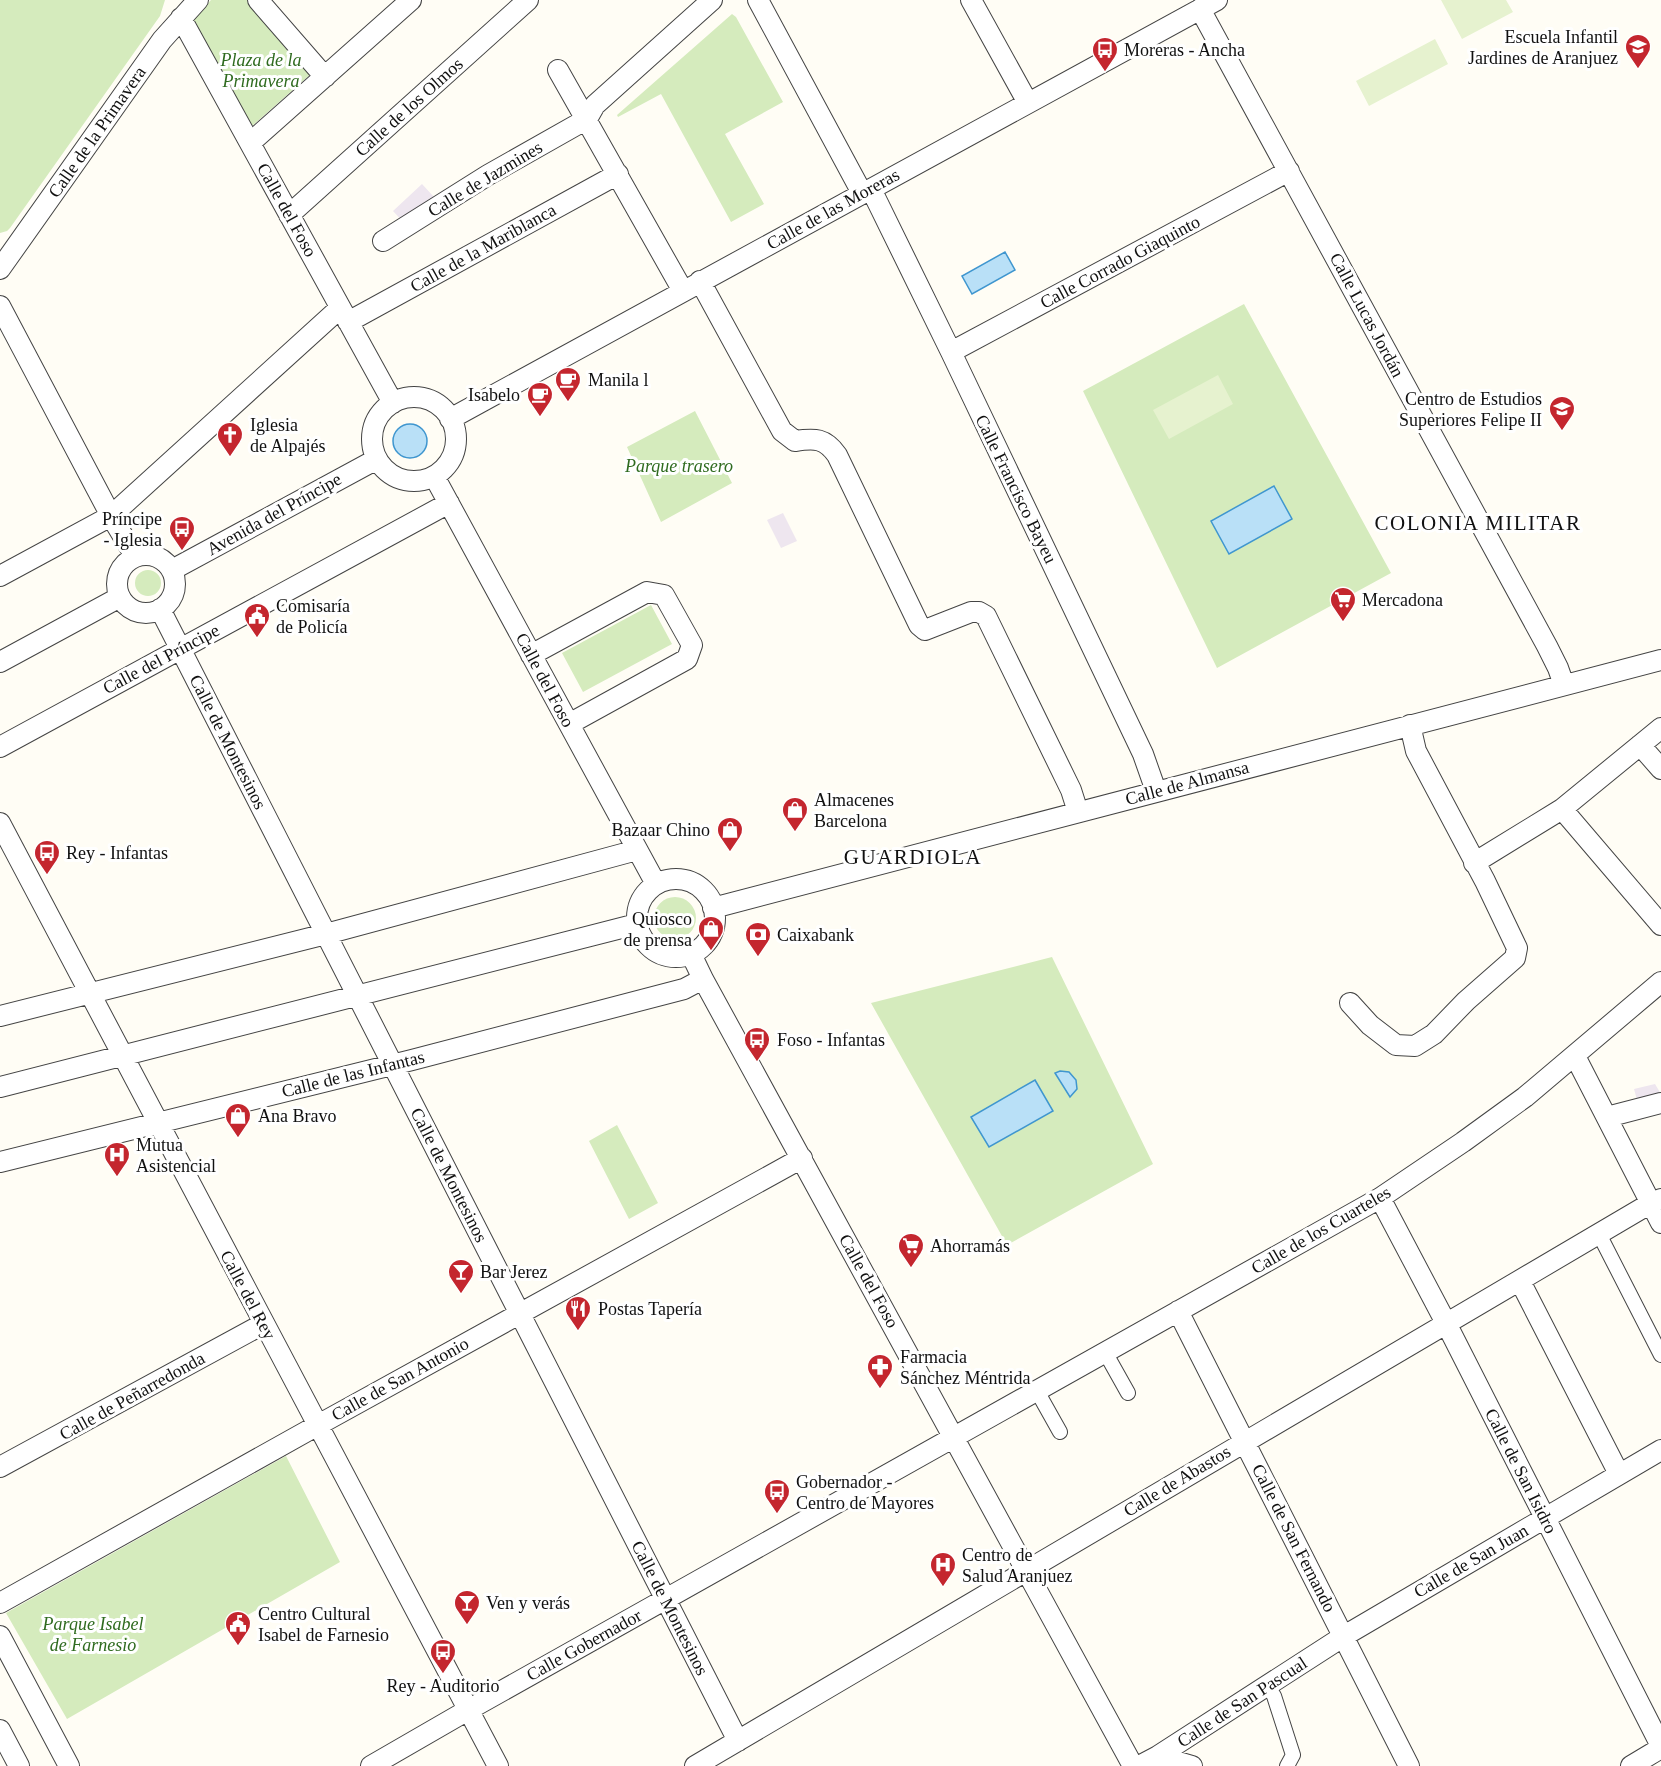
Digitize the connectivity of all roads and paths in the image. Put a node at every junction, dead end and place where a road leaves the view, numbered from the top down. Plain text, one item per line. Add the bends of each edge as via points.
1 (198, 0) edge
2 (258, 0) edge
3 (411, 0) edge
4 (528, 0) edge
5 (712, 0) edge
6 (758, 0) edge
7 (971, 0) edge
8 (1209, 4) edge
9 (181, 18) junction
10 (558, 70) dead end
11 (325, 77) junction
12 (1028, 103) junction
13 (587, 118) junction
14 (250, 143) junction
15 (1289, 171) junction
16 (618, 174) junction
17 (866, 191) junction
18 (289, 215) junction
19 (384, 241) dead end
20 (0, 269) edge
21 (691, 286) junction
22 (0, 306) edge
23 (344, 315) junction
24 (951, 352) junction
25 (393, 403) junction
26 (450, 418) junction
27 (376, 459) junction
28 (434, 476) junction
29 (449, 503) junction
30 (111, 516) junction
31 (135, 556) junction
32 (172, 570) junction
33 (0, 576) edge
34 (120, 597) junction
35 (160, 609) junction
36 (180, 649) junction
37 (531, 655) junction
38 (1661, 660) edge
39 (0, 663) edge
40 (1564, 686) junction
41 (569, 724) junction
42 (1410, 725) junction
43 (1661, 728) edge
44 (1640, 745) junction
45 (0, 747) edge
46 (1661, 769) edge
47 (1156, 791) junction
48 (1562, 809) junction
49 (1078, 812) junction
50 (0, 823) edge
51 (637, 850) junction
52 (1474, 863) junction
53 (656, 884) junction
54 (713, 908) junction
55 (637, 924) junction
56 (1661, 925) edge
57 (326, 934) junction
58 (691, 954) junction
59 (703, 979) junction
60 (1661, 982) edge
61 (90, 994) junction
62 (357, 995) junction
63 (1350, 1003) dead end
64 (0, 1016) edge
65 (1575, 1056) junction
66 (123, 1057) junction
67 (393, 1064) junction
68 (0, 1088) edge
69 (1661, 1103) edge
70 (1607, 1117) junction
71 (158, 1122) junction
72 (802, 1158) junction
73 (0, 1162) edge
74 (1380, 1198) junction
75 (1656, 1201) edge
76 (1661, 1223) edge
77 (1599, 1234) junction
78 (1520, 1281) junction
79 (1178, 1311) junction
80 (520, 1314) junction
81 (1446, 1323) junction
82 (263, 1324) junction
83 (1105, 1352) junction
84 (1661, 1354) edge
85 (1036, 1391) junction
86 (1128, 1393) dead end
87 (318, 1425) junction
88 (1060, 1432) dead end
89 (954, 1437) junction
90 (1245, 1442) junction
91 (1661, 1450) edge
92 (0, 1467) edge
93 (1619, 1474) junction
94 (1545, 1517) junction
95 (1027, 1570) junction
96 (665, 1599) junction
97 (0, 1603) edge
98 (0, 1636) edge
99 (1344, 1636) junction
100 (1267, 1685) junction
101 (468, 1710) junction
102 (0, 1730) edge
103 (738, 1741) junction
104 (1661, 1747) edge
105 (1158, 1756) junction
106 (19, 1766) edge
107 (69, 1766) edge
108 (371, 1766) edge
109 (498, 1766) edge
110 (695, 1766) edge
111 (1133, 1766) edge
112 (1139, 1766) edge
113 (1191, 1766) edge
114 (1287, 1766) edge
115 (1409, 1766) edge
116 (1631, 1766) edge

1 - 9 street, Calle de la Primavera
2 - 11 street
3 - 11 street
4 - 18 street, Calle de los Olmos
5 - 13 street via 595,105
6 - 17 street, Calle Francisco Bayeu
7 - 12 street
8 - 12 street, Calle de las Moreras
8 - 15 street, Calle Lucas Jordán
9 - 14 street, Calle del Foso
9 - 20 street, Calle de la Primavera
10 - 13 street
11 - 14 street
12 - 17 street, Calle de las Moreras
13 - 16 street
13 - 19 street, Calle de Jazmines
14 - 18 street, Calle del Foso
15 - 24 street, Calle Corrado Giaquinto
15 - 40 street, Calle Lucas Jordán via 1547,646
16 - 21 street
16 - 23 street, Calle de la Mariblanca
17 - 21 street, Calle de las Moreras
17 - 24 street, Calle Francisco Bayeu
18 - 23 street, Calle del Foso
21 - 26 street, Calle de las Moreras
21 - 49 street via 782,431 795,441 812,438 829,444 837,455 919,625 925,630 971,612 986,616 1071,790
22 - 30 street
23 - 25 street, Calle del Foso
23 - 30 street
24 - 47 street, Calle Francisco Bayeu via 1143,754
25 - 26 street via 404,398 431,401
25 - 27 street via 375,422 372,447
26 - 28 street via 455,445 451,458
27 - 28 street via 384,469 406,480
27 - 32 street, Avenida del Príncipe
28 - 29 street, Calle del Foso
29 - 36 street, Calle del Príncipe
29 - 37 street, Calle del Foso
30 - 31 street
30 - 33 street
31 - 32 street via 160,558
31 - 34 street via 120,569
32 - 35 street via 175,587
34 - 35 street via 125,605 142,613
34 - 39 street
35 - 36 street, Calle de Montesinos
36 - 45 street, Calle del Príncipe
36 - 57 street, Calle de Montesinos
37 - 41 street, Calle del Foso
37 - 41 street via 647,592 664,596 692,645 687,659
38 - 40 street, Calle de Almansa
40 - 42 street, Calle de Almansa
41 - 51 street, Calle del Foso
42 - 47 street, Calle de Almansa
42 - 52 street via 1416,751
43 - 44 street
44 - 46 street
44 - 48 street
47 - 49 street, Calle de Almansa
48 - 52 street
48 - 56 street
49 - 54 street, Calle de Almansa
50 - 61 street, Calle del Rey
51 - 53 street, Calle del Foso
51 - 57 street
52 - 63 street via 1518,948 1515,957 1434,1034 1415,1046 1396,1045
53 - 54 street via 679,879 690,882 709,897
53 - 55 street via 641,900
54 - 58 street via 713,930 708,940
55 - 58 street via 645,943 653,950 677,957
55 - 62 street
57 - 61 street
57 - 62 street, Calle de Montesinos
58 - 59 street, Calle del Foso
59 - 67 street, Calle de las Infantas via 684,989
59 - 72 street, Calle del Foso
60 - 65 street, Calle de los Cuarteles
61 - 64 street
61 - 66 street, Calle del Rey
62 - 66 street
62 - 67 street, Calle de Montesinos
65 - 70 street
65 - 74 street, Calle de los Cuarteles via 1472,1136
66 - 68 street
66 - 71 street, Calle del Rey
67 - 71 street, Calle de las Infantas
67 - 80 street, Calle de Montesinos
69 - 70 street
70 - 75 street
71 - 73 street, Calle de las Infantas
71 - 82 street, Calle del Rey
72 - 80 street, Calle de San Antonio
72 - 89 street, Calle del Foso
74 - 79 street, Calle de los Cuarteles
74 - 81 street, Calle de San Isidro
75 - 76 street
75 - 77 street, Calle de Abastos
77 - 78 street, Calle de Abastos
77 - 84 street
78 - 81 street, Calle de Abastos
78 - 93 street
79 - 83 street, Calle de los Cuarteles
79 - 90 street, Calle de San Fernando
80 - 87 street, Calle de San Antonio
80 - 96 street, Calle de Montesinos
81 - 90 street, Calle de Abastos
81 - 94 street, Calle de San Isidro
82 - 87 street, Calle del Rey
82 - 92 street, Calle de Peñarredonda
83 - 85 street, Calle de los Cuarteles
83 - 86 street
85 - 88 street
85 - 89 street, Calle de los Cuarteles
87 - 97 street, Calle de San Antonio
87 - 101 street, Calle del Rey
89 - 95 street, Calle del Foso
89 - 96 street, Calle Gobernador
90 - 95 street, Calle de Abastos
90 - 99 street, Calle de San Fernando
91 - 93 street, Calle de San Juan
93 - 94 street, Calle de San Juan
94 - 99 street, Calle de San Juan
94 - 104 street, Calle de San Isidro
95 - 103 street, Calle de Abastos
95 - 111 street, Calle del Foso
96 - 101 street, Calle Gobernador
96 - 103 street, Calle de Montesinos
98 - 107 street
99 - 100 street, Calle de San Pascual
99 - 115 street, Calle de San Fernando
100 - 105 street, Calle de San Pascual
100 - 114 street via 1293,1755
101 - 108 street, Calle Gobernador
101 - 109 street, Calle del Rey
102 - 106 street
103 - 110 street, Calle de Abastos
104 - 116 street
105 - 112 street, Calle de San Pascual
105 - 113 street

